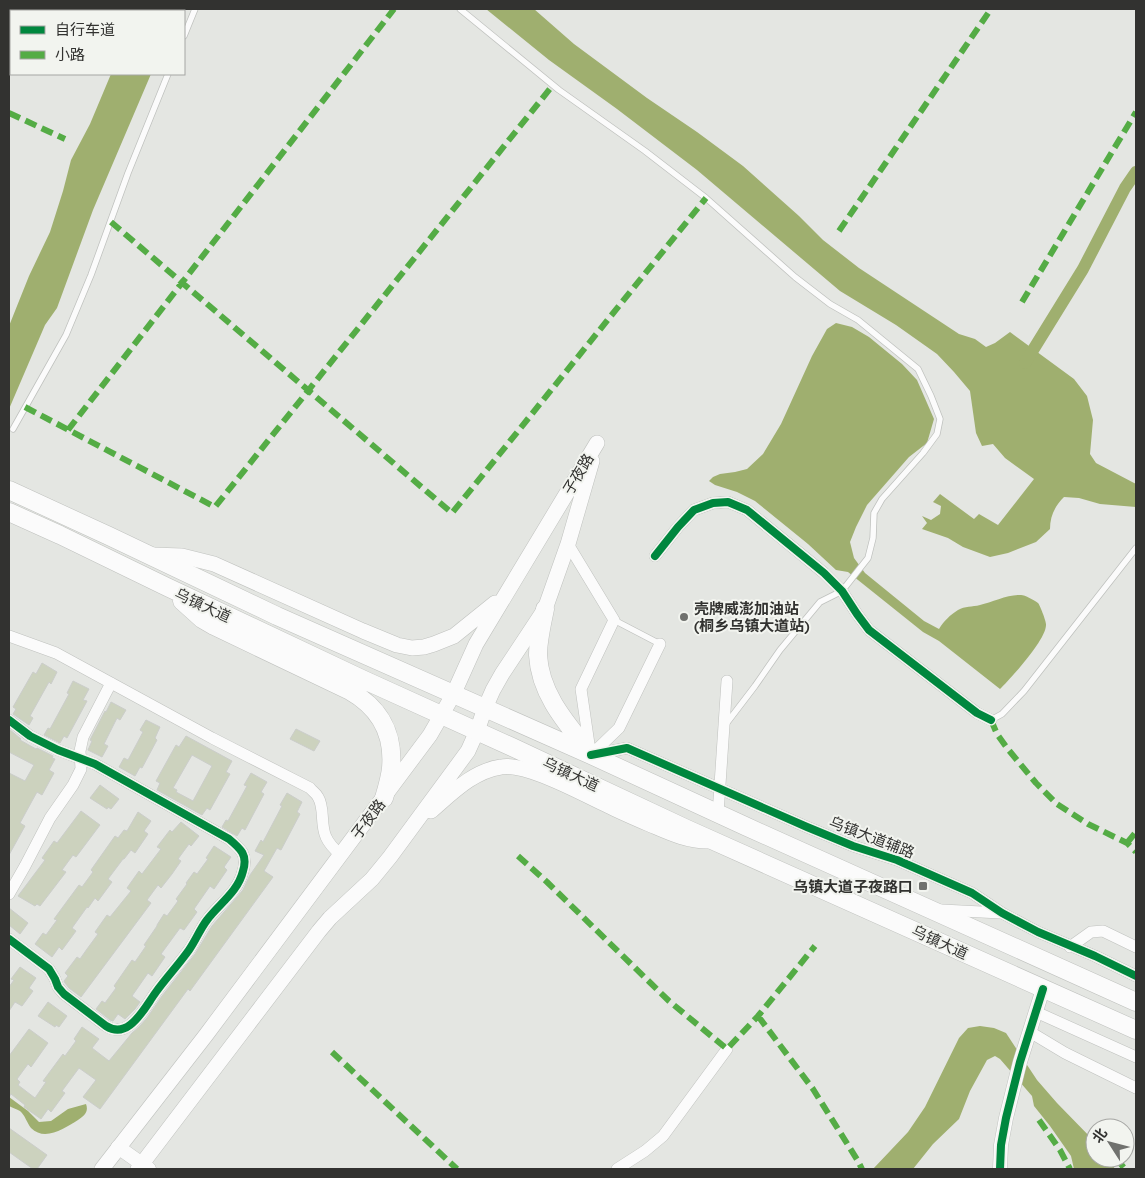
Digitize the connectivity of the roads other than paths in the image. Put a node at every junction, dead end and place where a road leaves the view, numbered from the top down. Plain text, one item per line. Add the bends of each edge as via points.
1 (195, 9) edge
2 (460, 9) edge
3 (185, 34) edge
4 (168, 75) edge
5 (13, 429) dead end
6 (9, 490) edge
7 (9, 512) edge
8 (568, 544) junction
9 (1136, 548) edge
10 (148, 555) junction
11 (655, 556) dead end
12 (167, 587) junction
13 (842, 591) junction
14 (507, 592) junction
15 (545, 609) junction
16 (614, 620) junction
17 (9, 636) edge
18 (660, 644) joint
19 (727, 681) dead end
20 (111, 683) junction
21 (453, 695) junction
22 (485, 708) junction
23 (442, 716) junction
24 (9, 720) edge
25 (991, 720) joint
26 (724, 725) junction
27 (478, 731) junction
28 (591, 755) junction
29 (80, 759) junction
30 (720, 789) junction
31 (384, 798) junction
32 (718, 814) junction
33 (410, 830) junction
34 (777, 840) junction
35 (714, 841) junction
36 (341, 855) junction
37 (766, 864) junction
38 (9, 894) edge
39 (930, 910) junction
40 (1002, 913) junction
41 (9, 939) edge
42 (1070, 947) junction
43 (1136, 947) edge
44 (1136, 976) edge
45 (1043, 989) junction
46 (1136, 1002) edge
47 (1036, 1012) junction
48 (1136, 1030) edge
49 (1029, 1034) junction
50 (727, 1049) dead end
51 (1136, 1057) edge
52 (1136, 1088) edge
53 (118, 1147) junction
54 (143, 1167) edge
55 (102, 1169) edge
56 (617, 1169) edge
57 (1000, 1169) edge

1 - 3 lane
2 - 13 lane via 559,90 645,150 706,198 796,277 830,304 858,320 918,369 940,419 937,434 882,499 874,513 868,558
4 - 5 lane via 66,335
6 - 10 main road, 乌镇大道
7 - 12 main road, 乌镇大道
8 - 14 main road, 子夜路 via 596,444
8 - 15 main road
8 - 16 street
9 - 25 lane via 1024,691 1002,714
10 - 14 main road via 182,556 214,564 363,631 412,648 454,636
10 - 21 main road, 乌镇大道
11 - 13 street via 694,510 728,502 747,510
12 - 23 main road, 乌镇大道
12 - 31 main road via 214,626 350,691 368,703 378,713 390,740 390,778
13 - 25 street via 870,630 977,713
13 - 26 lane via 820,602
14 - 21 main road, 子夜路 via 476,644
15 - 22 main road via 502,674
15 - 28 main road via 538,656 541,674 557,710
16 - 18 lane
16 - 28 street via 581,689
17 - 20 street via 56,653
18 - 28 street via 619,728
19 - 26 street
20 - 29 street via 83,737
20 - 36 street via 310,788 321,802 326,838
21 - 22 main road, 乌镇大道
21 - 23 main road, 子夜路
22 - 27 main road
22 - 28 main road, 乌镇大道
23 - 27 main road, 乌镇大道
23 - 31 main road, 子夜路
24 - 29 street via 30,736
26 - 30 street
27 - 33 main road via 468,752
27 - 35 main road, 乌镇大道
28 - 30 street, 乌镇大道辅路 via 627,748
28 - 32 main road, 乌镇大道
29 - 38 street via 81,769 73,785 50,818
29 - 41 street via 96,764 229,839 240,848 245,858 244,871 238,884 206,921 199,936 139,1016 130,1026 119,1030 106,1026 64,994 49,970
30 - 32 street
30 - 40 street, 乌镇大道辅路 via 853,846 897,860 972,893
31 - 36 main road, 子夜路
32 - 34 main road, 乌镇大道
33 - 35 main road via 462,784 502,766 517,767 561,783 676,835 694,841
33 - 54 main road via 372,878 319,930
34 - 37 main road
34 - 39 main road, 乌镇大道
35 - 37 main road, 乌镇大道
36 - 53 main road, 子夜路
37 - 45 main road, 乌镇大道
39 - 40 street
39 - 46 main road, 乌镇大道
40 - 42 street, 乌镇大道辅路
42 - 43 street via 1092,932 1103,931
42 - 44 street, 乌镇大道辅路
45 - 47 street
45 - 48 main road, 乌镇大道
47 - 49 street
47 - 51 street
49 - 52 street
49 - 57 street via 1013,1088 1001,1145
50 - 56 street via 663,1136
53 - 54 street
53 - 55 main road, 子夜路

